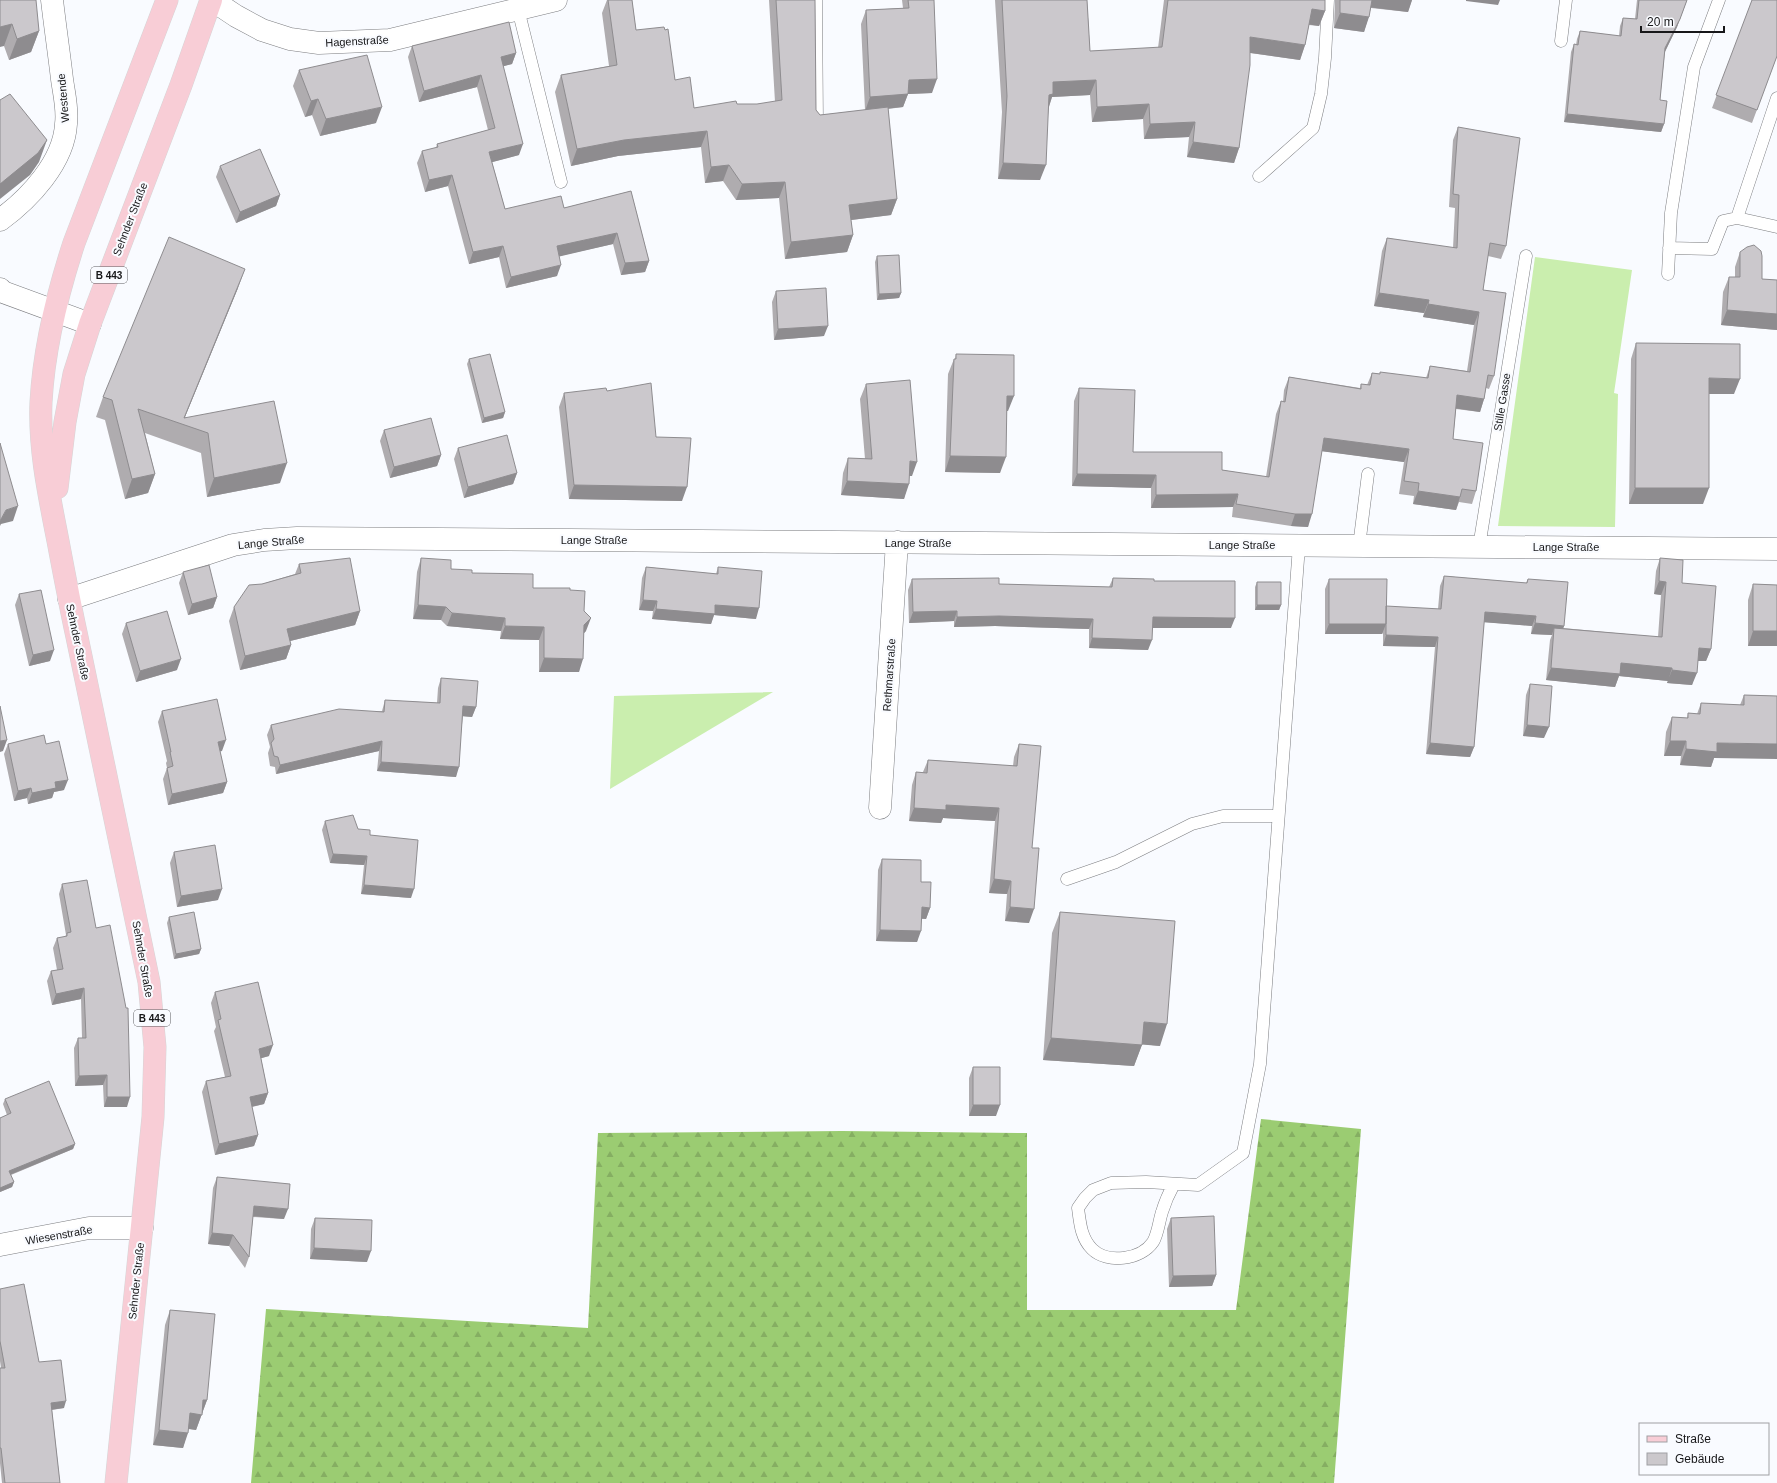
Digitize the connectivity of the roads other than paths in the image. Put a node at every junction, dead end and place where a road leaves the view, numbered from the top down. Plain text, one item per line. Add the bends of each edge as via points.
1 (52, 0) edge
2 (167, 0) edge
3 (212, 0) edge
4 (556, 0) edge
5 (816, 0) edge
6 (1328, 0) edge
7 (1566, 0) edge
8 (1719, 0) edge
9 (518, 9) junction
10 (1561, 41) dead end
11 (1777, 98) edge
12 (818, 123) edge
13 (1259, 176) dead end
14 (561, 182) dead end
15 (1737, 218) junction
16 (0, 220) edge
17 (1777, 227) edge
18 (1669, 248) junction
19 (1526, 256) dead end
20 (1668, 274) dead end
21 (0, 289) edge
22 (54, 310) junction
23 (90, 324) junction
24 (1368, 474) dead end
25 (896, 542) junction
26 (1299, 546) junction
27 (1359, 546) junction
28 (1479, 547) junction
29 (1777, 549) edge
30 (62, 560) junction
31 (69, 599) junction
32 (880, 808) dead end
33 (1278, 816) junction
34 (1067, 879) dead end
35 (1174, 1184) junction
36 (142, 1228) junction
37 (0, 1245) edge
38 (116, 1483) edge

1 - 16 street, Westende via 66,105 66,125 61,145 42,181
2 - 22 main road, Sehnder Straße / B 443 via 74,243
3 - 9 street, Hagenstraße via 262,30 290,39 319,43 390,40
3 - 23 main road, Sehnder Straße / B 443
4 - 9 street, Hagenstraße
5 - 12 lane
6 - 13 lane via 1321,94 1313,128
7 - 10 lane
8 - 18 lane via 1694,67 1671,213
9 - 14 lane
11 - 15 lane
15 - 17 lane
15 - 18 lane via 1723,221 1712,249
18 - 20 lane
19 - 28 lane, Stille Gasse
21 - 22 street
22 - 23 street
22 - 30 main road, Sehnder Straße / B 443 via 45,363 43,446
23 - 30 main road, Sehnder Straße / B 443 via 74,374 59,462 57,521
24 - 27 lane
25 - 26 street, Lange Straße
25 - 31 street, Lange Straße via 305,538 264,540 233,545
25 - 32 street, Rethmarstraße
26 - 27 street, Lange Straße
26 - 33 lane
27 - 28 street, Lange Straße
28 - 29 street, Lange Straße
30 - 31 main road, Sehnder Straße / B 443
31 - 36 main road, Sehnder Straße / B 443 via 149,982 155,1047 153,1117
33 - 34 lane via 1223,816 1192,824 1116,862
33 - 35 lane via 1260,1064 1243,1153 1198,1185
35 - 35 lane via 1111,1183 1093,1190 1078,1208 1082,1234 1092,1249 1106,1257 1124,1259 1139,1253 1153,1242 1162,1210
36 - 37 street, Wiesenstraße via 89,1228
36 - 38 main road, Sehnder Straße / B 443

